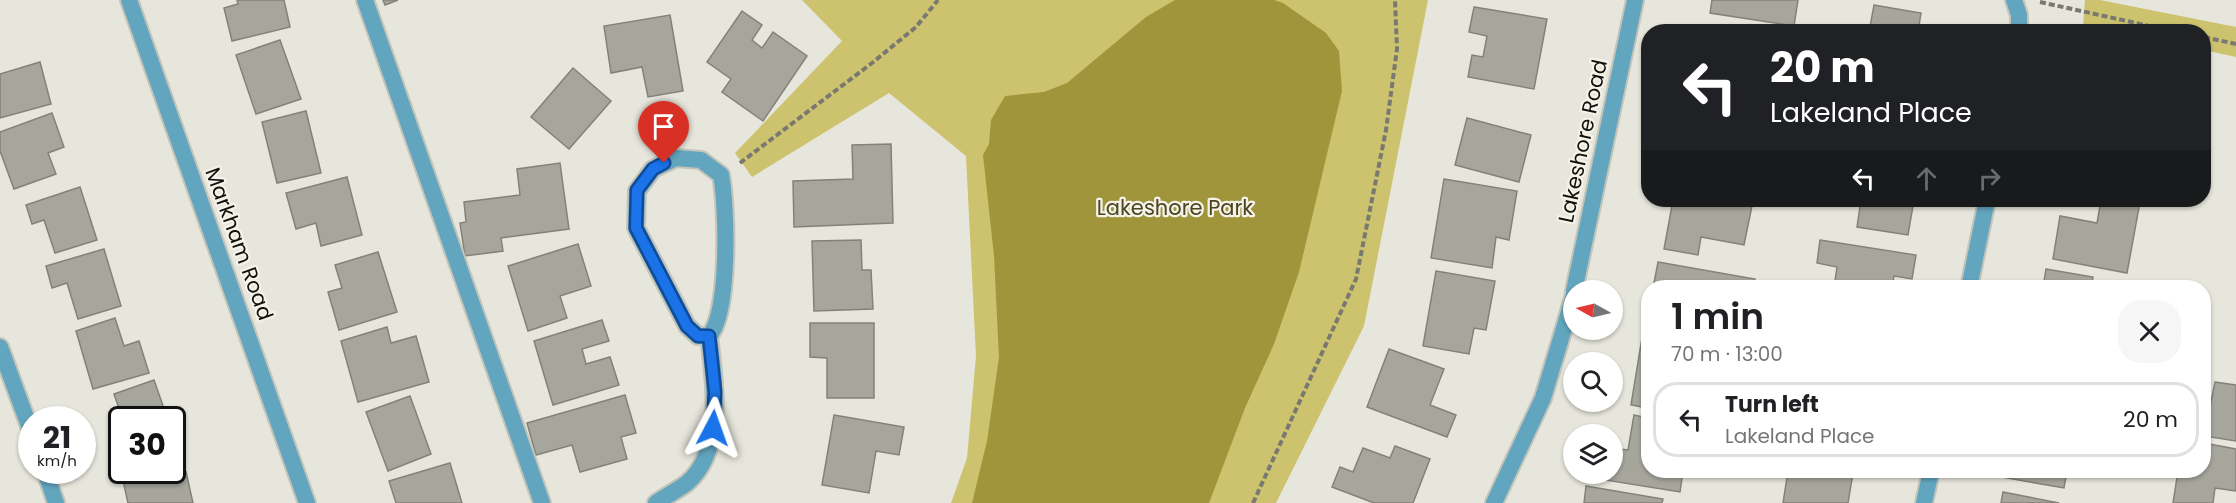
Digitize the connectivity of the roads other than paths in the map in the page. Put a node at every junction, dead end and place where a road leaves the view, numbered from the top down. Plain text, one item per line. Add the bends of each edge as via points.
1 (129, 0) edge
2 (365, 0) edge
3 (1635, 0) edge
4 (2014, 0) edge
5 (2019, 24) edge
6 (1986, 207) edge
7 (1577, 280) edge
8 (1971, 280) edge
9 (1563, 330) edge
10 (709, 336) junction
11 (0, 347) edge
12 (22, 406) edge
13 (1929, 478) edge
14 (49, 484) edge
15 (56, 503) edge
16 (307, 503) edge
17 (542, 503) edge
18 (656, 503) edge
19 (1494, 503) edge
20 (1924, 503) edge

1 - 16 street, Markham Road
2 - 17 street
3 - 7 street, Lakeshore Road
4 - 5 street
6 - 8 street
9 - 19 street, Lakeshore Road via 1543,398
10 - 10 street via 698,336 687,326 636,228 637,190 653,169 676,158 701,160 721,175 726,202 723,293 716,329
10 - 18 street via 715,392 711,446 689,482
11 - 12 street
13 - 20 street
14 - 15 street

